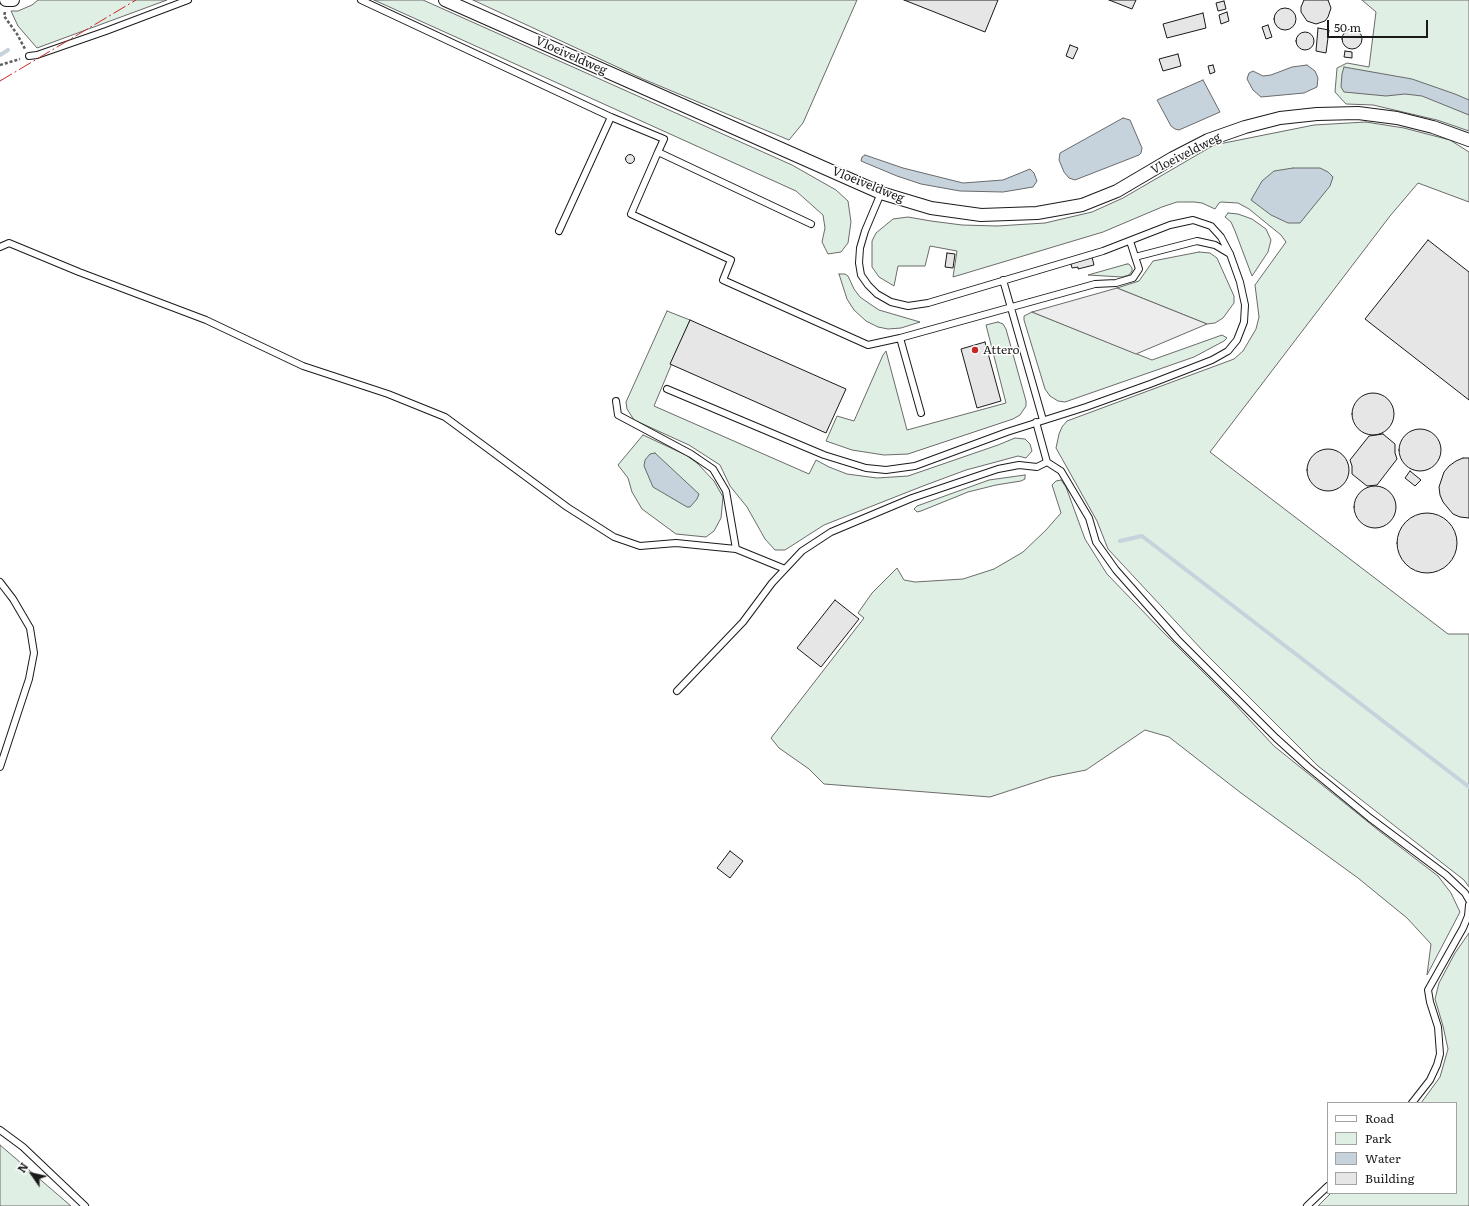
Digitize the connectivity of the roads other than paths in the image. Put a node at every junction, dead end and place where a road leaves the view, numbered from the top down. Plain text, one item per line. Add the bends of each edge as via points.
1 (188, 0) edge
2 (361, 0) edge
3 (445, 0) edge
4 (29, 56) road end
5 (611, 117) junction
6 (1469, 140) edge
7 (658, 152) junction
8 (881, 193) junction
9 (811, 224) dead end
10 (559, 231) dead end
11 (1130, 241) junction
12 (0, 247) edge
13 (1230, 254) junction
14 (1135, 257) junction
15 (1003, 280) junction
16 (1011, 307) junction
17 (900, 338) junction
18 (667, 389) dead end
19 (616, 402) dead end
20 (921, 413) dead end
21 (1043, 420) junction
22 (1036, 422) junction
23 (1046, 462) junction
24 (736, 549) junction
25 (785, 569) junction
26 (0, 582) edge
27 (677, 691) dead end
28 (0, 767) edge
29 (1469, 900) edge
30 (1469, 905) edge
31 (1413, 1102) edge
32 (0, 1130) edge
33 (1327, 1187) edge
34 (85, 1206) edge
35 (1307, 1206) edge

1 - 4 lane via 38,55
2 - 5 lane
3 - 8 street, Vloeiveldweg
5 - 7 lane via 664,140
5 - 10 lane
6 - 8 street, Vloeiveldweg via 1397,118 1358,113 1317,114 1280,118 1208,140 1117,191 1082,204 1037,213 974,214 931,208
7 - 9 lane
7 - 17 lane via 631,214 731,260 723,280 868,345
8 - 15 lane via 865,231 859,263 861,275 868,286 878,294 891,302 908,306
11 - 13 lane via 1170,225 1193,220 1211,226 1221,237
11 - 14 lane
11 - 15 lane
12 - 24 lane via 9,243 206,320 303,366 388,394 445,417 567,507 614,537 640,546 676,543
13 - 14 lane via 1215,245 1197,241
13 - 21 lane via 1245,305 1244,322 1237,340 1228,351 1212,360 1150,384
14 - 16 lane via 1139,269 1133,278 1116,283 1095,284
15 - 16 lane
16 - 17 lane
16 - 21 lane
17 - 20 lane
18 - 22 lane via 824,455 866,468 886,470 915,466
19 - 24 lane via 618,415 691,454 713,469 726,491
21 - 22 lane
22 - 23 lane
23 - 25 lane via 1037,467 1019,465 998,469 912,498 831,532 802,551
23 - 29 lane via 1061,471 1089,518 1096,542 1116,570 1177,639 1308,767 1446,875
24 - 25 lane
25 - 27 lane via 743,622
26 - 28 lane via 30,628 34,654 30,679
30 - 31 lane via 1463,928 1428,990 1438,1027 1440,1054 1430,1080
32 - 34 lane via 23,1147
33 - 35 lane

